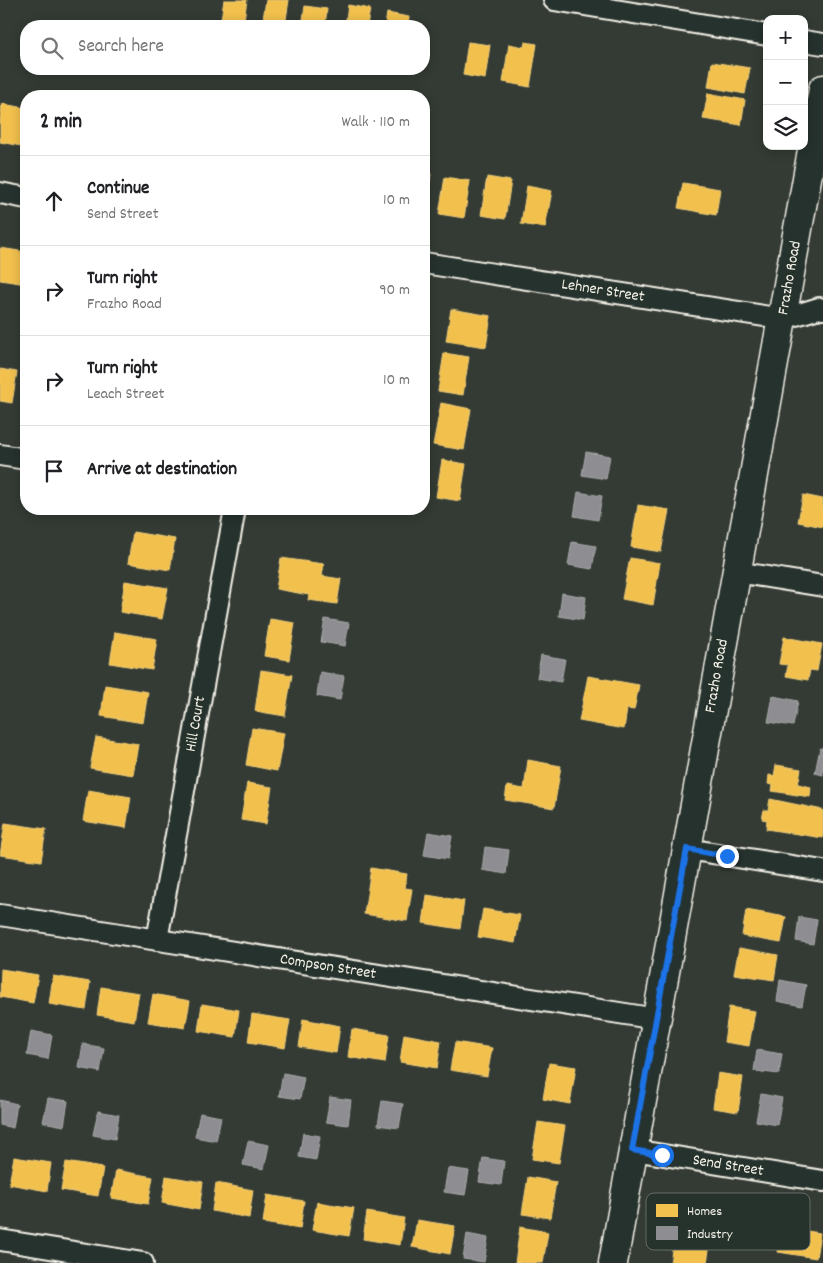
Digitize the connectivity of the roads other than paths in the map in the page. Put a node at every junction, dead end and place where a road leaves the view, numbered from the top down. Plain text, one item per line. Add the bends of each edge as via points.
1 (554, 0) edge
2 (763, 34) edge
3 (808, 42) edge
4 (823, 44) edge
5 (823, 89) edge
6 (0, 193) edge
7 (20, 197) edge
8 (430, 264) edge
9 (823, 309) edge
10 (783, 319) junction
11 (0, 455) edge
12 (20, 458) edge
13 (234, 515) edge
14 (736, 572) junction
15 (823, 586) edge
16 (687, 849) junction
17 (823, 871) edge
18 (0, 915) edge
19 (157, 940) junction
20 (657, 1019) junction
21 (632, 1150) junction
22 (823, 1181) edge
23 (0, 1240) edge
24 (143, 1263) edge
25 (613, 1263) edge

1 - 2 street
3 - 4 street
5 - 10 street, Frazho Road
6 - 7 street
8 - 10 street, Lehner Street
9 - 10 street
10 - 14 street, Frazho Road
11 - 12 street
13 - 19 street, Hill Court
14 - 15 street
14 - 16 street, Frazho Road
16 - 17 street
16 - 20 street, Frazho Road
18 - 19 street, Compson Street
19 - 20 street, Compson Street
20 - 21 street, Frazho Road
21 - 22 street, Send Street
21 - 25 street, Frazho Road
23 - 24 street

